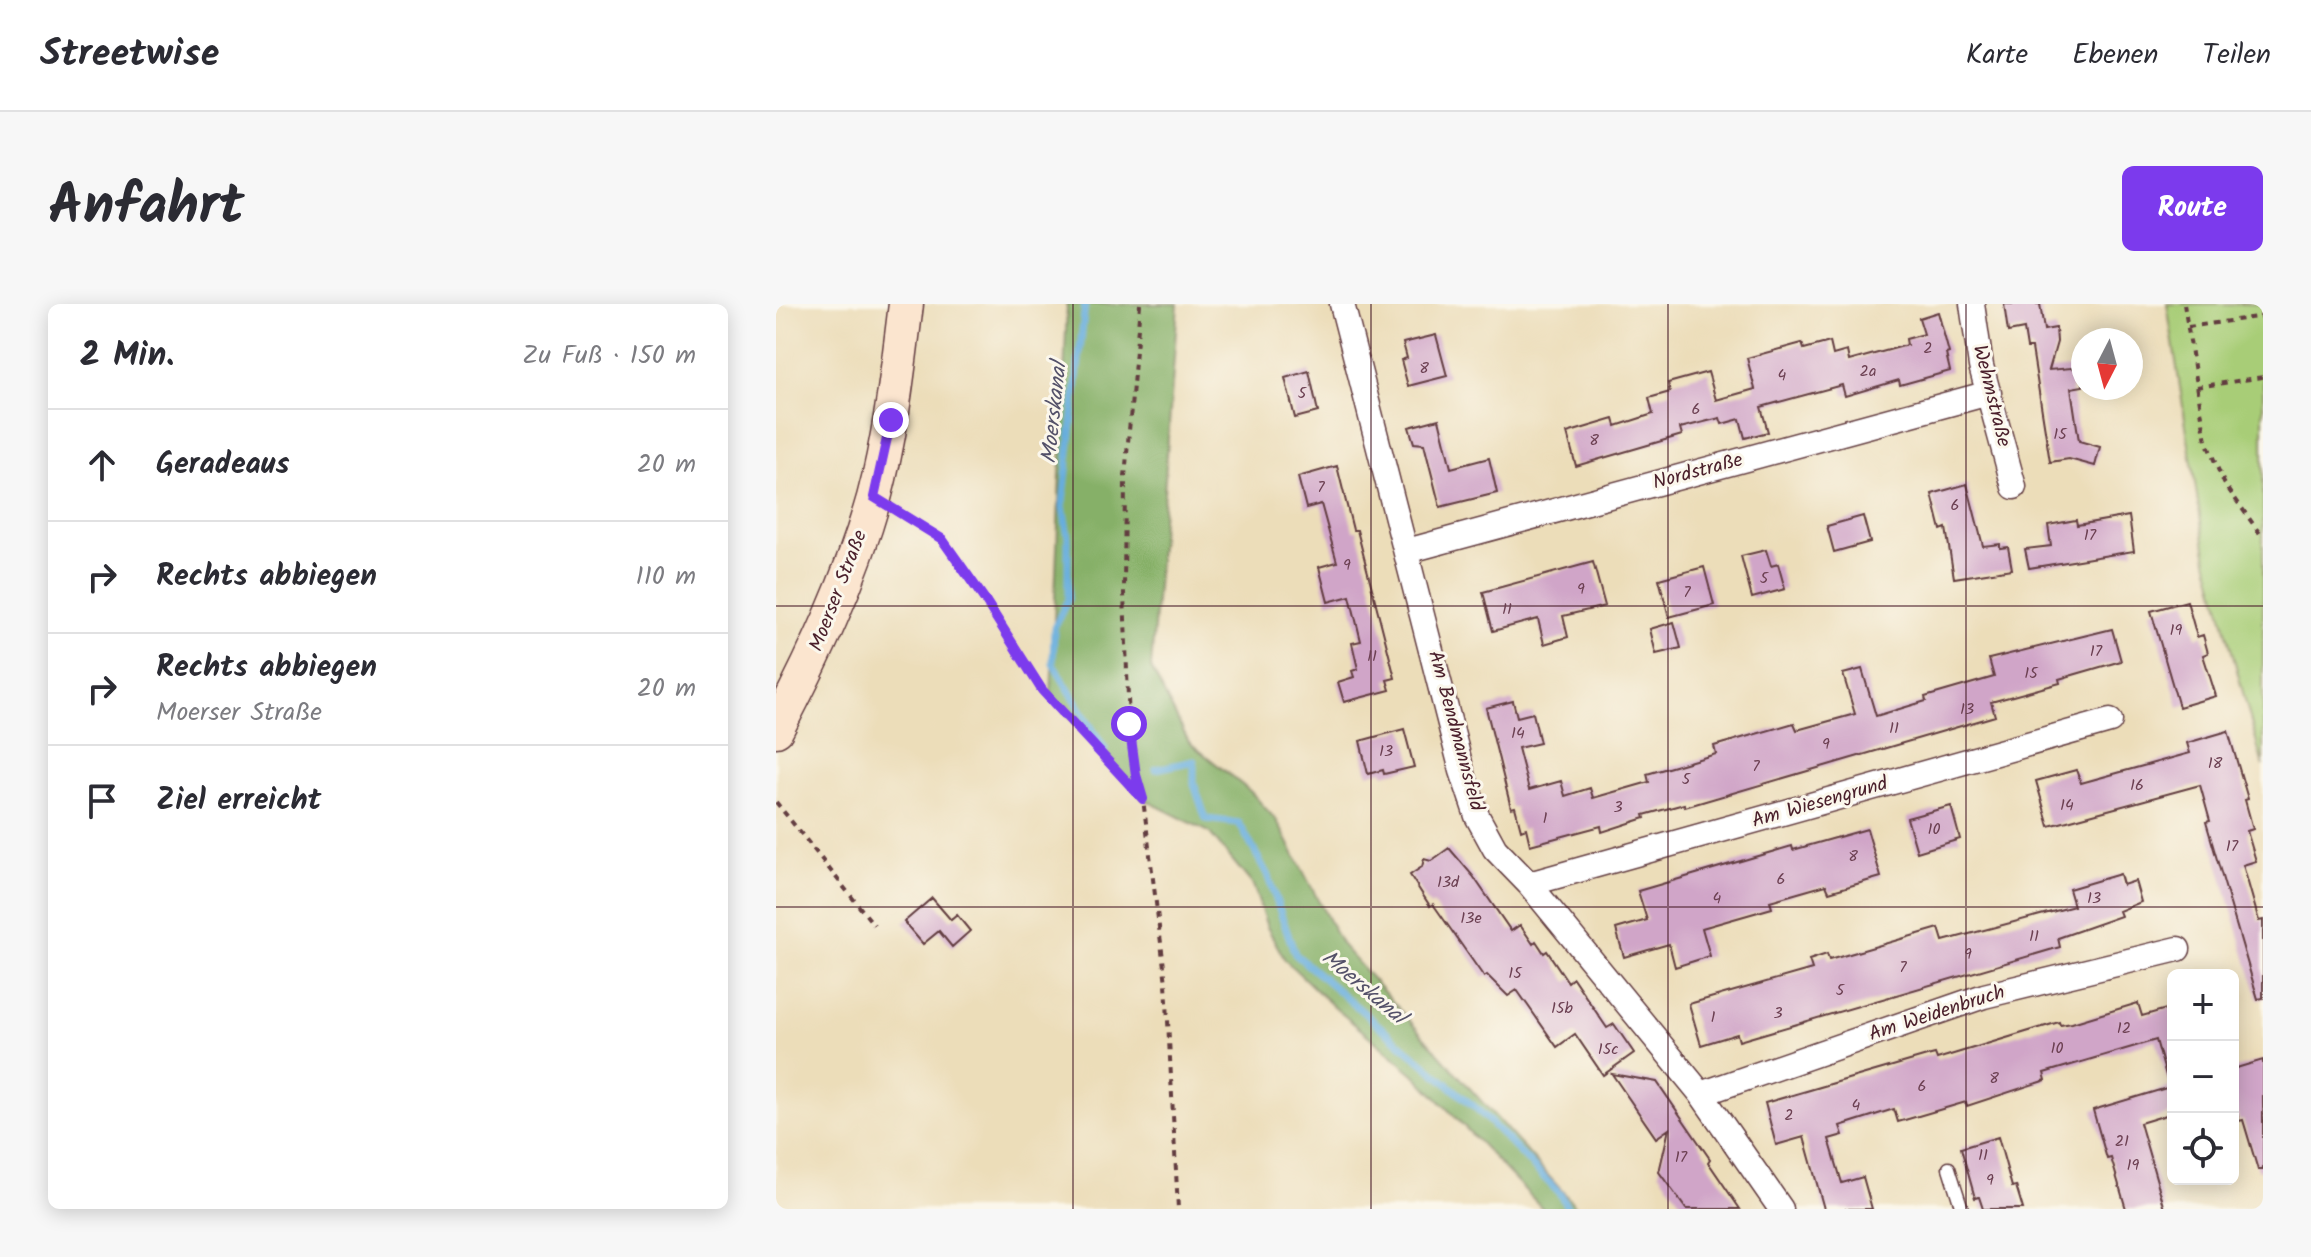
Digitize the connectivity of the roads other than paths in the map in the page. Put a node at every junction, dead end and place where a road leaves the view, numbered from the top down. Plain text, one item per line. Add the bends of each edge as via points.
1 (906, 304) edge
2 (1342, 304) edge
3 (1972, 304) edge
4 (1989, 393) junction
5 (2014, 487) dead end
6 (1407, 551) junction
7 (2110, 721) dead end
8 (776, 730) edge
9 (1529, 884) junction
10 (2178, 949) dead end
11 (1701, 1094) junction
12 (1949, 1168) dead end
13 (1781, 1209) edge
14 (1962, 1209) edge

1 - 8 street, Moerser Straße via 891,420 874,497 818,648
2 - 6 street, Am Bendmannsfeld
3 - 4 street, Wehmstraße
4 - 5 street, Wehmstraße
4 - 6 street, Nordstraße
6 - 9 street, Am Bendmannsfeld via 1477,816 1495,849
7 - 9 street, Am Wiesengrund
9 - 11 street, Am Bendmannsfeld
10 - 11 street, Am Weidenbruch via 1984,996
11 - 13 street, Am Bendmannsfeld
12 - 14 lane

